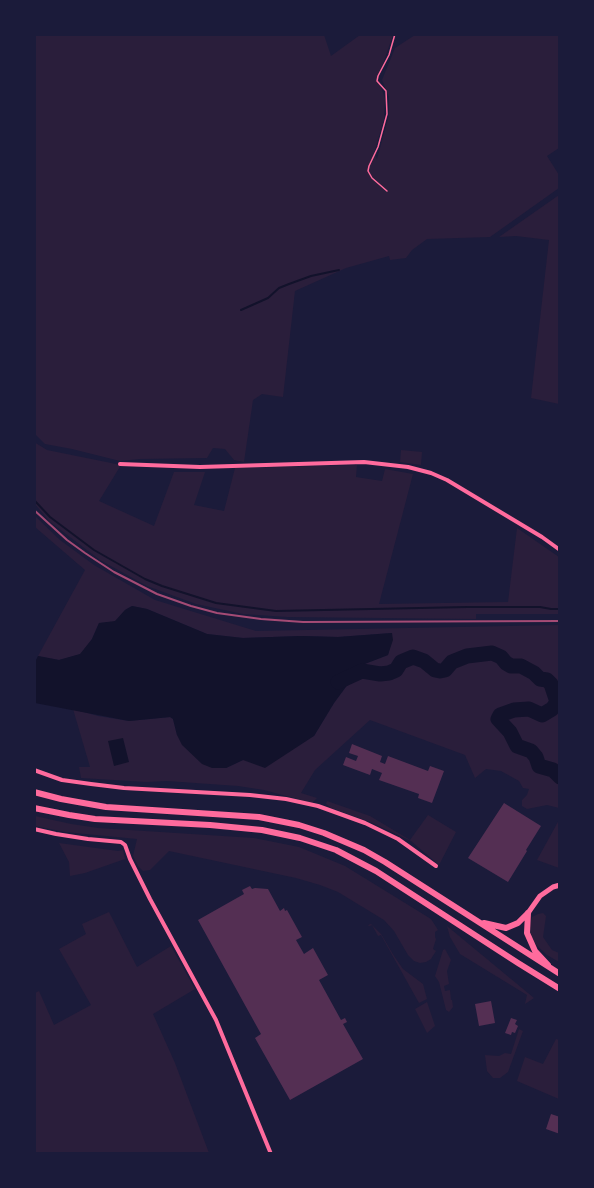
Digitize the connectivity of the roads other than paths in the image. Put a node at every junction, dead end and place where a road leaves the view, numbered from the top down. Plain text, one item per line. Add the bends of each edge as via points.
1 (120, 464) dead end
2 (560, 549) edge
3 (34, 770) edge
4 (34, 792) edge
5 (34, 808) edge
6 (34, 829) edge
7 (436, 866) dead end
8 (560, 885) edge
9 (528, 913) junction
10 (477, 921) junction
11 (552, 970) junction
12 (560, 974) edge
13 (560, 989) edge
14 (271, 1154) edge

1 - 2 street via 200,467 364,462 408,467 447,480
3 - 7 street via 62,780 91,784 250,795 318,806 398,839
4 - 10 main road via 106,807 237,814 299,825 364,849
5 - 13 main road via 95,819 262,830 336,850 376,871
6 - 14 street via 125,845 216,1020
8 - 9 street via 540,896
9 - 10 main road via 506,928
9 - 11 main road via 527,933 532,946
10 - 11 main road
11 - 12 main road

